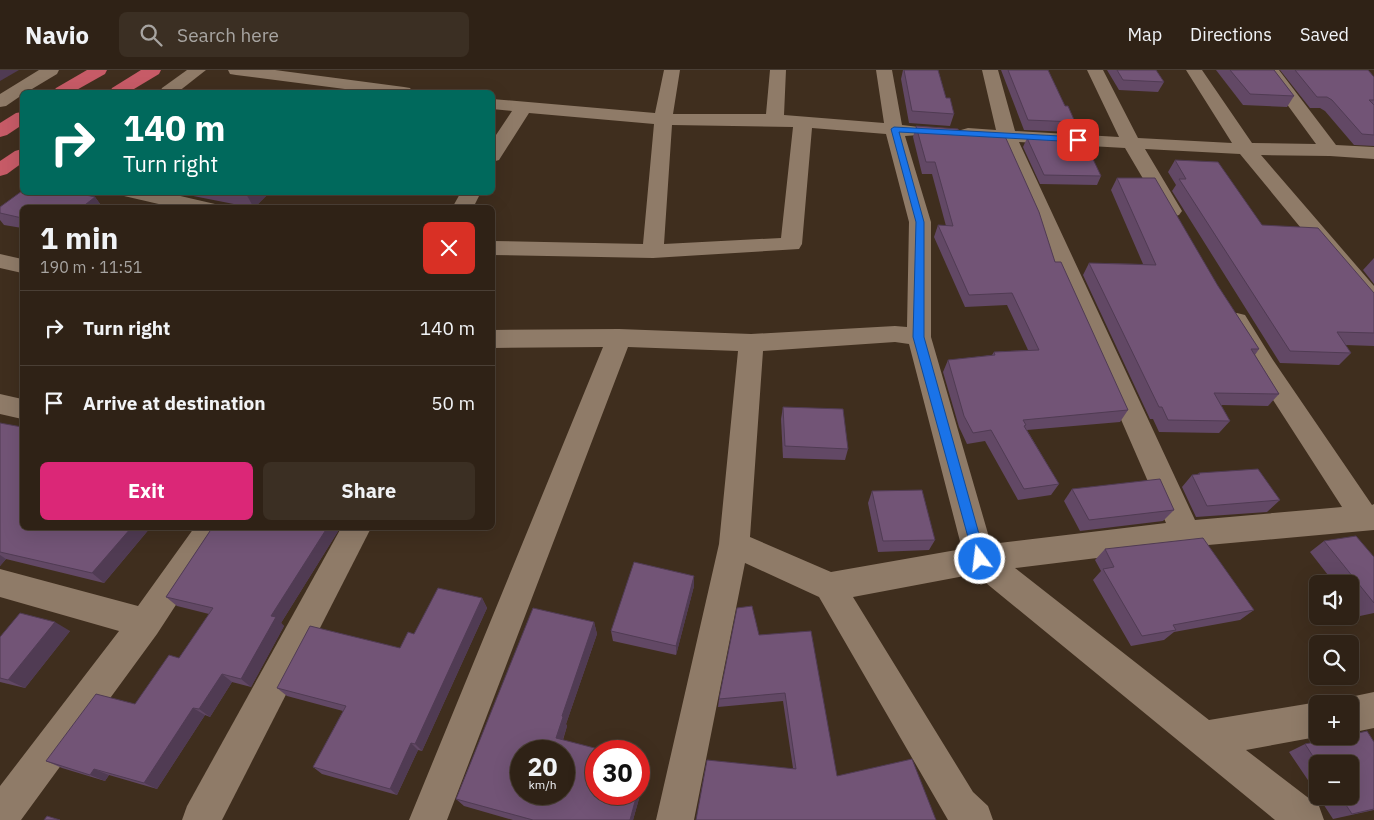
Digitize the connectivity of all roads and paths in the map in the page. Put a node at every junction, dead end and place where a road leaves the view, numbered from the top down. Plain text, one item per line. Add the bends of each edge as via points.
1 (51, 70) edge
2 (99, 70) edge
3 (153, 70) edge
4 (198, 70) edge
5 (236, 70) edge
6 (672, 70) edge
7 (778, 70) edge
8 (884, 70) edge
9 (990, 70) edge
10 (1095, 70) edge
11 (1194, 70) edge
12 (1270, 70) edge
13 (65, 90) edge
14 (121, 90) edge
15 (171, 90) edge
16 (389, 90) edge
17 (0, 102) edge
18 (495, 104) edge
19 (523, 108) junction
20 (20, 118) edge
21 (663, 119) junction
22 (775, 120) junction
23 (803, 122) junction
24 (894, 129) junction
25 (0, 131) edge
26 (932, 132) edge
27 (951, 133) edge
28 (1007, 137) junction
29 (1131, 142) junction
30 (1246, 148) junction
31 (1330, 150) junction
32 (495, 151) edge
33 (1374, 153) edge
34 (20, 157) edge
35 (0, 170) edge
36 (145, 195) edge
37 (194, 205) edge
38 (1180, 225) edge
39 (495, 248) edge
40 (653, 251) junction
41 (0, 261) edge
42 (20, 266) edge
43 (1374, 301) edge
44 (1230, 308) edge
45 (918, 337) junction
46 (619, 338) junction
47 (495, 339) edge
48 (751, 343) junction
49 (0, 404) edge
50 (20, 409) edge
51 (1369, 517) edge
52 (210, 530) edge
53 (355, 530) edge
54 (1186, 534) junction
55 (734, 544) junction
56 (980, 559) junction
57 (0, 583) edge
58 (830, 587) junction
59 (145, 623) junction
60 (1374, 710) edge
61 (1359, 713) edge
62 (1309, 722) edge
63 (1205, 739) junction
64 (2, 811) edge
65 (201, 820) edge
66 (428, 820) edge
67 (675, 820) edge
68 (974, 820) edge
69 (1305, 820) edge

1 - 17 street
2 - 13 highway
3 - 14 highway
4 - 15 street
5 - 16 street
6 - 21 street
7 - 22 street
8 - 24 street
9 - 28 street
10 - 29 street
11 - 30 street
12 - 31 street
18 - 19 street
19 - 21 street
19 - 32 street
20 - 25 highway
21 - 22 street
21 - 40 street
22 - 23 street
23 - 24 street
23 - 40 street via 791,244
24 - 26 street
24 - 45 street via 920,222
27 - 28 street
28 - 29 street
28 - 54 street
29 - 30 street
29 - 38 street
30 - 31 street
30 - 43 street
31 - 33 street
34 - 35 highway
36 - 37 street
39 - 40 street
41 - 42 street
44 - 51 street via 1264,366
45 - 48 street via 895,334
45 - 56 street
46 - 47 street
46 - 48 street
46 - 66 street
48 - 55 street
49 - 50 street
51 - 54 street
52 - 59 street
53 - 65 street
54 - 56 street
55 - 58 street
55 - 67 street
56 - 58 street
56 - 63 street
57 - 59 street
58 - 68 street via 960,805
59 - 64 street
60 - 61 street
62 - 63 street
63 - 69 street

